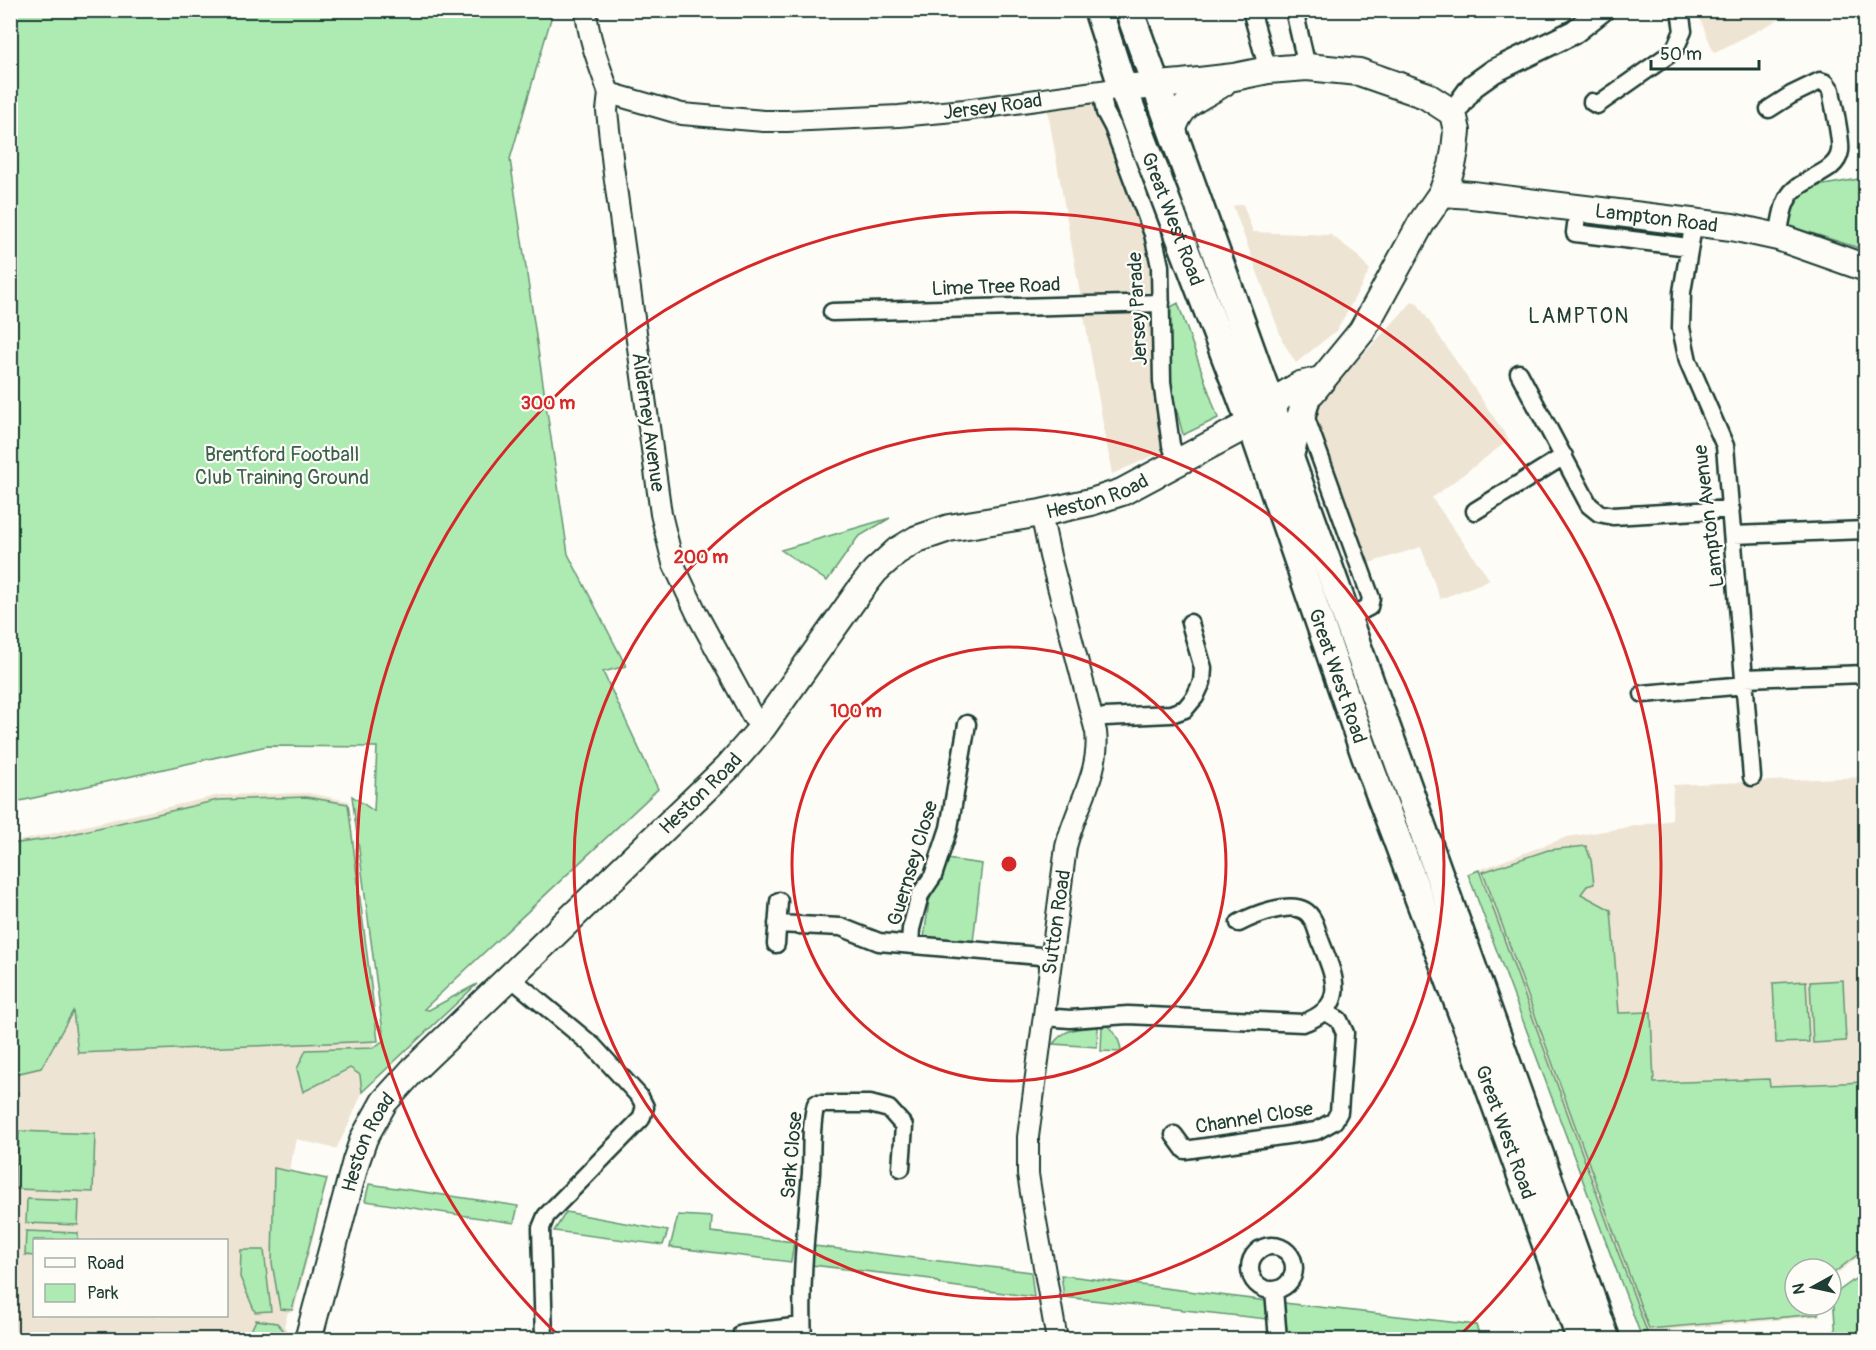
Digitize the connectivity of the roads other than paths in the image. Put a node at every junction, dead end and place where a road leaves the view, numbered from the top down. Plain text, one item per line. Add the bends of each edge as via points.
1 (586, 10) edge
2 (1098, 10) edge
3 (1129, 10) edge
4 (1251, 10) edge
5 (1294, 10) edge
6 (1602, 10) edge
7 (1680, 10) edge
8 (1307, 67) junction
9 (1268, 70) junction
10 (1234, 77) junction
11 (1154, 86) junction
12 (1112, 89) junction
13 (609, 93) junction
14 (1592, 102) dead end
15 (1769, 109) dead end
16 (1453, 113) junction
17 (1173, 129) junction
18 (1442, 193) junction
19 (1578, 209) junction
20 (1694, 221) junction
21 (1167, 226) junction
22 (1778, 237) junction
23 (1689, 247) junction
24 (1866, 268) edge
25 (1161, 303) junction
26 (832, 312) dead end
27 (1519, 373) dead end
28 (1310, 396) junction
29 (1261, 417) junction
30 (1564, 456) junction
31 (1289, 459) junction
32 (1178, 463) junction
33 (1731, 509) junction
34 (1475, 511) dead end
35 (1041, 513) junction
36 (1866, 530) edge
37 (1733, 535) junction
38 (1355, 615) junction
39 (1190, 623) dead end
40 (1866, 674) edge
41 (1746, 681) junction
42 (1643, 694) dead end
43 (1093, 720) junction
44 (967, 724) dead end
45 (762, 728) junction
46 (1752, 777) dead end
47 (779, 901) dead end
48 (1239, 923) dead end
49 (777, 924) junction
50 (776, 944) dead end
51 (910, 944) junction
52 (1051, 957) junction
53 (510, 977) junction
54 (1326, 1012) junction
55 (1043, 1017) junction
56 (1174, 1136) dead end
57 (901, 1168) dead end
58 (1274, 1290) dead end
59 (742, 1333) dead end
60 (803, 1333) edge
61 (308, 1340) edge
62 (544, 1340) edge
63 (1057, 1340) edge
64 (1278, 1340) edge
65 (1581, 1340) edge
66 (1606, 1340) edge

1 - 13 street
2 - 12 highway, Great West Road
3 - 11 highway, Great West Road
4 - 9 street
5 - 8 street
6 - 16 main road via 1574,32 1494,71 1473,86
7 - 14 street via 1683,31 1674,51 1597,105
8 - 9 main road, Jersey Road
8 - 16 main road, Jersey Road via 1359,72 1425,95
9 - 10 main road, Jersey Road
10 - 11 main road, Jersey Road
10 - 17 main road via 1189,103
11 - 12 main road, Jersey Road
11 - 17 highway, Great West Road
11 - 21 highway via 1148,100 1169,173
12 - 13 street, Jersey Road via 965,110 764,121 682,114
12 - 21 highway, Great West Road
13 - 45 street, Alderney Avenue via 613,166 661,514 673,563 697,614
15 - 22 street via 1820,81 1826,83 1831,90 1841,150 1828,169 1791,193
16 - 18 main road via 1457,131 1455,150
17 - 29 highway, Great West Road via 1257,365
18 - 19 main road, Lampton Road
18 - 28 main road via 1362,331
19 - 20 main road, Lampton Road
19 - 23 street via 1575,233
20 - 22 main road, Lampton Road
20 - 23 street, Lampton Avenue
21 - 25 street, Jersey Parade via 1160,266
21 - 29 highway, Great West Road
22 - 24 main road, Lampton Road
23 - 33 street, Lampton Avenue via 1681,328 1688,361 1725,446
25 - 26 street, Lime Tree Road
25 - 32 street, Jersey Parade via 1162,382 1171,445
27 - 30 street
28 - 29 main road, Heston Road
28 - 31 highway via 1293,436
28 - 38 street, Great West Road via 1371,598 1369,607
29 - 31 highway, Great West Road
29 - 32 main road, Heston Road
29 - 65 highway, Great West Road via 1369,768
30 - 33 street via 1589,505 1599,513 1613,516
30 - 34 street
31 - 38 highway, Great West Road
32 - 35 main road, Heston Road via 1122,492
33 - 37 street, Lampton Avenue
35 - 43 street, Sutton Road
35 - 45 main road, Heston Road via 948,528 897,551 861,590
36 - 37 street
37 - 41 street, Lampton Avenue
38 - 66 highway, Great West Road
39 - 43 street via 1203,668 1202,682 1185,709 1171,714
40 - 41 street
41 - 42 street
41 - 46 street, Lampton Avenue
43 - 52 street, Sutton Road via 1097,757 1066,847
44 - 51 street, Guernsey Close via 949,828 933,876 920,895
45 - 53 main road, Heston Road via 689,807
47 - 49 street
48 - 54 street via 1252,915 1277,909 1306,911 1334,975 1333,999
49 - 50 street
49 - 51 street, Guernsey Close via 841,927 879,942
51 - 52 street, Guernsey Close
52 - 55 street, Sutton Road
53 - 61 main road, Heston Road via 401,1082 370,1124 356,1161
53 - 62 street via 593,1046 645,1107 641,1119 546,1216 542,1228
54 - 55 street via 1303,1023 1128,1015
54 - 56 street, Channel Close via 1339,1020 1345,1033 1339,1112 1334,1121 1316,1131 1185,1150
55 - 63 street, Sutton Road via 1028,1137 1028,1174
57 - 60 street, Sark Close via 904,1126 889,1109 870,1104 816,1104 804,1240
58 - 64 street
59 - 60 street

